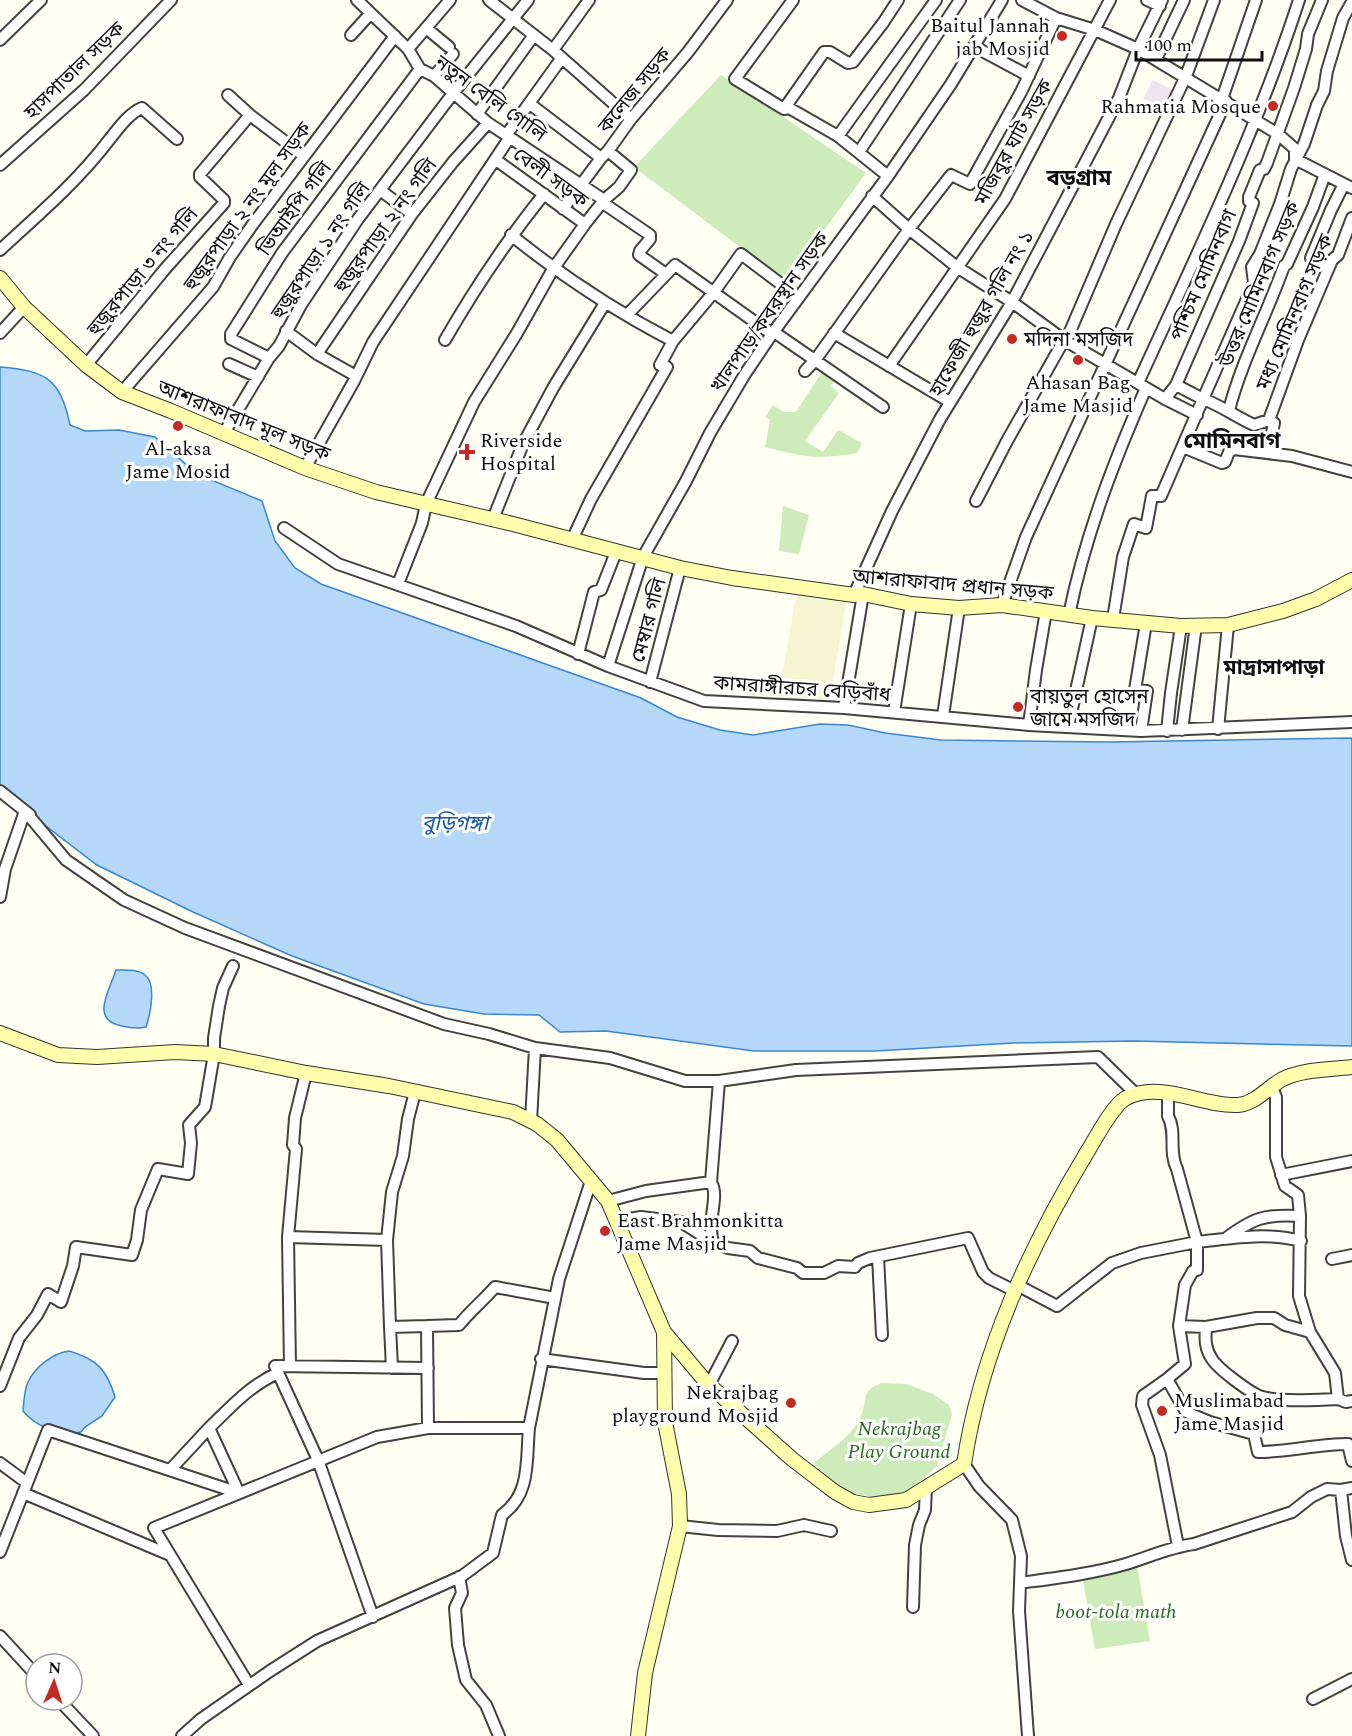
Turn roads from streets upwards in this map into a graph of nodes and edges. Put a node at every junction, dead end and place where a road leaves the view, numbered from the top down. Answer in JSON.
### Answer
{"nodes":[{"id":1,"x":41,"y":0,"type":"edge"},
{"id":2,"x":171,"y":0,"type":"edge"},
{"id":3,"x":357,"y":0,"type":"edge"},
{"id":4,"x":450,"y":0,"type":"edge"},
{"id":5,"x":489,"y":0,"type":"edge"},
{"id":6,"x":528,"y":0,"type":"edge"},
{"id":7,"x":589,"y":0,"type":"edge"},
{"id":8,"x":727,"y":0,"type":"edge"},
{"id":9,"x":793,"y":0,"type":"edge"},
{"id":10,"x":898,"y":0,"type":"edge"},
{"id":11,"x":936,"y":0,"type":"edge"},
{"id":12,"x":960,"y":0,"type":"edge"},
{"id":13,"x":1002,"y":0,"type":"edge"},
{"id":14,"x":1022,"y":0,"type":"edge"},
{"id":15,"x":1110,"y":0,"type":"edge"},
{"id":16,"x":1147,"y":0,"type":"edge"},
{"id":17,"x":1184,"y":0,"type":"edge"},
{"id":18,"x":1214,"y":0,"type":"edge"},
{"id":19,"x":1256,"y":0,"type":"edge"},
{"id":20,"x":1299,"y":0,"type":"edge"},
{"id":21,"x":1322,"y":0,"type":"edge"},
{"id":22,"x":1352,"y":2,"type":"edge"},
{"id":23,"x":1161,"y":3,"type":"edge"},
{"id":24,"x":370,"y":14,"type":"junction"},
{"id":25,"x":1056,"y":18,"type":"junction"},
{"id":26,"x":514,"y":20,"type":"junction"},
{"id":27,"x":426,"y":28,"type":"junction"},
{"id":28,"x":1095,"y":30,"type":"junction"},
{"id":29,"x":351,"y":35,"type":"dead end"},
{"id":30,"x":534,"y":35,"type":"junction"},
{"id":31,"x":395,"y":36,"type":"junction"},
{"id":32,"x":0,"y":40,"type":"edge"},
{"id":33,"x":975,"y":47,"type":"junction"},
{"id":34,"x":408,"y":49,"type":"junction"},
{"id":35,"x":1138,"y":49,"type":"junction"},
{"id":36,"x":553,"y":50,"type":"junction"},
{"id":37,"x":561,"y":59,"type":"junction"},
{"id":38,"x":1156,"y":59,"type":"junction"},
{"id":39,"x":420,"y":69,"type":"junction"},
{"id":40,"x":434,"y":76,"type":"junction"},
{"id":41,"x":1029,"y":76,"type":"junction"},
{"id":42,"x":1186,"y":76,"type":"junction"},
{"id":43,"x":454,"y":92,"type":"junction"},
{"id":44,"x":228,"y":94,"type":"dead end"},
{"id":45,"x":1224,"y":100,"type":"junction"},
{"id":46,"x":530,"y":104,"type":"junction"},
{"id":47,"x":784,"y":109,"type":"junction"},
{"id":48,"x":477,"y":114,"type":"junction"},
{"id":49,"x":250,"y":115,"type":"junction"},
{"id":50,"x":631,"y":119,"type":"junction"},
{"id":51,"x":1257,"y":120,"type":"junction"},
{"id":52,"x":488,"y":123,"type":"junction"},
{"id":53,"x":1278,"y":134,"type":"junction"},
{"id":54,"x":509,"y":135,"type":"junction"},
{"id":55,"x":838,"y":136,"type":"junction"},
{"id":56,"x":177,"y":139,"type":"dead end"},
{"id":57,"x":859,"y":152,"type":"junction"},
{"id":58,"x":605,"y":154,"type":"junction"},
{"id":59,"x":304,"y":156,"type":"junction"},
{"id":60,"x":1295,"y":159,"type":"junction"},
{"id":61,"x":496,"y":160,"type":"junction"},
{"id":62,"x":0,"y":165,"type":"edge"},
{"id":63,"x":1325,"y":174,"type":"junction"},
{"id":64,"x":888,"y":176,"type":"junction"},
{"id":65,"x":581,"y":184,"type":"junction"},
{"id":66,"x":1348,"y":186,"type":"edge"},
{"id":67,"x":381,"y":190,"type":"junction"},
{"id":68,"x":544,"y":194,"type":"junction"},
{"id":69,"x":873,"y":196,"type":"junction"},
{"id":70,"x":603,"y":202,"type":"junction"},
{"id":71,"x":562,"y":209,"type":"junction"},
{"id":72,"x":412,"y":214,"type":"junction"},
{"id":73,"x":1352,"y":218,"type":"edge"},
{"id":74,"x":585,"y":224,"type":"junction"},
{"id":75,"x":909,"y":229,"type":"junction"},
{"id":76,"x":511,"y":235,"type":"junction"},
{"id":77,"x":0,"y":250,"type":"edge"},
{"id":78,"x":1330,"y":265,"type":"junction"},
{"id":79,"x":957,"y":267,"type":"junction"},
{"id":80,"x":553,"y":269,"type":"junction"},
{"id":81,"x":666,"y":274,"type":"junction"},
{"id":82,"x":0,"y":278,"type":"edge"},
{"id":83,"x":714,"y":292,"type":"junction"},
{"id":84,"x":798,"y":297,"type":"junction"},
{"id":85,"x":1012,"y":302,"type":"junction"},
{"id":86,"x":605,"y":303,"type":"junction"},
{"id":87,"x":24,"y":307,"type":"junction"},
{"id":88,"x":628,"y":314,"type":"junction"},
{"id":89,"x":286,"y":331,"type":"junction"},
{"id":90,"x":0,"y":333,"type":"edge"},
{"id":91,"x":773,"y":333,"type":"junction"},
{"id":92,"x":445,"y":340,"type":"dead end"},
{"id":93,"x":830,"y":340,"type":"junction"},
{"id":94,"x":1065,"y":340,"type":"junction"},
{"id":95,"x":673,"y":341,"type":"junction"},
{"id":96,"x":317,"y":354,"type":"junction"},
{"id":97,"x":269,"y":358,"type":"junction"},
{"id":98,"x":816,"y":359,"type":"junction"},
{"id":99,"x":1106,"y":363,"type":"junction"},
{"id":100,"x":229,"y":364,"type":"dead end"},
{"id":101,"x":86,"y":365,"type":"junction"},
{"id":102,"x":894,"y":369,"type":"junction"},
{"id":103,"x":805,"y":371,"type":"dead end"},
{"id":104,"x":356,"y":376,"type":"junction"},
{"id":105,"x":258,"y":377,"type":"junction"},
{"id":106,"x":1176,"y":385,"type":"junction"},
{"id":107,"x":1142,"y":386,"type":"junction"},
{"id":108,"x":122,"y":392,"type":"junction"},
{"id":109,"x":1165,"y":399,"type":"junction"},
{"id":110,"x":1203,"y":399,"type":"junction"},
{"id":111,"x":950,"y":402,"type":"junction"},
{"id":112,"x":883,"y":407,"type":"dead end"},
{"id":113,"x":1229,"y":410,"type":"junction"},
{"id":114,"x":1197,"y":415,"type":"junction"},
{"id":115,"x":1269,"y":420,"type":"junction"},
{"id":116,"x":224,"y":433,"type":"junction"},
{"id":117,"x":1183,"y":447,"type":"junction"},
{"id":118,"x":1268,"y":453,"type":"junction"},
{"id":119,"x":305,"y":468,"type":"junction"},
{"id":120,"x":1352,"y":472,"type":"edge"},
{"id":121,"x":976,"y":501,"type":"dead end"},
{"id":122,"x":426,"y":504,"type":"junction"},
{"id":123,"x":493,"y":519,"type":"junction"},
{"id":124,"x":513,"y":524,"type":"joint"},
{"id":125,"x":285,"y":528,"type":"dead end"},
{"id":126,"x":572,"y":540,"type":"junction"},
{"id":127,"x":616,"y":552,"type":"junction"},
{"id":128,"x":643,"y":557,"type":"junction"},
{"id":129,"x":680,"y":568,"type":"junction"},
{"id":130,"x":1352,"y":580,"type":"edge"},
{"id":131,"x":398,"y":584,"type":"junction"},
{"id":132,"x":859,"y":594,"type":"junction"},
{"id":133,"x":911,"y":604,"type":"junction"},
{"id":134,"x":1002,"y":605,"type":"junction"},
{"id":135,"x":959,"y":608,"type":"junction"},
{"id":136,"x":1046,"y":611,"type":"junction"},
{"id":137,"x":1069,"y":615,"type":"junction"},
{"id":138,"x":1092,"y":618,"type":"junction"},
{"id":139,"x":1113,"y":619,"type":"junction"},
{"id":140,"x":1146,"y":623,"type":"junction"},
{"id":141,"x":1196,"y":625,"type":"junction"},
{"id":142,"x":1228,"y":625,"type":"junction"},
{"id":143,"x":1181,"y":626,"type":"junction"},
{"id":144,"x":578,"y":654,"type":"junction"},
{"id":145,"x":608,"y":666,"type":"junction"},
{"id":146,"x":650,"y":682,"type":"junction"},
{"id":147,"x":844,"y":708,"type":"junction"},
{"id":148,"x":894,"y":712,"type":"junction"},
{"id":149,"x":943,"y":716,"type":"junction"},
{"id":150,"x":1352,"y":722,"type":"edge"},
{"id":151,"x":1029,"y":725,"type":"junction"},
{"id":152,"x":1068,"y":727,"type":"junction"},
{"id":153,"x":1218,"y":729,"type":"junction"},
{"id":154,"x":1182,"y":730,"type":"junction"},
{"id":155,"x":1141,"y":731,"type":"junction"},
{"id":156,"x":1167,"y":731,"type":"junction"},
{"id":157,"x":0,"y":791,"type":"edge"},
{"id":158,"x":40,"y":823,"type":"dead end"},
{"id":159,"x":0,"y":897,"type":"edge"},
{"id":160,"x":233,"y":966,"type":"dead end"},
{"id":161,"x":0,"y":1033,"type":"edge"},
{"id":162,"x":535,"y":1048,"type":"junction"},
{"id":163,"x":214,"y":1054,"type":"junction"},
{"id":164,"x":1352,"y":1067,"type":"edge"},
{"id":165,"x":306,"y":1074,"type":"junction"},
{"id":166,"x":719,"y":1081,"type":"junction"},
{"id":167,"x":1272,"y":1088,"type":"junction"},
{"id":168,"x":415,"y":1092,"type":"junction"},
{"id":169,"x":1136,"y":1094,"type":"junction"},
{"id":170,"x":1168,"y":1094,"type":"junction"},
{"id":171,"x":531,"y":1121,"type":"junction"},
{"id":172,"x":1352,"y":1161,"type":"edge"},
{"id":173,"x":1281,"y":1175,"type":"junction"},
{"id":174,"x":591,"y":1181,"type":"junction"},
{"id":175,"x":711,"y":1182,"type":"junction"},
{"id":176,"x":608,"y":1202,"type":"junction"},
{"id":177,"x":1300,"y":1216,"type":"junction"},
{"id":178,"x":617,"y":1221,"type":"junction"},
{"id":179,"x":288,"y":1237,"type":"junction"},
{"id":180,"x":1225,"y":1239,"type":"junction"},
{"id":181,"x":387,"y":1240,"type":"junction"},
{"id":182,"x":1301,"y":1241,"type":"junction"},
{"id":183,"x":713,"y":1242,"type":"junction"},
{"id":184,"x":1197,"y":1242,"type":"junction"},
{"id":185,"x":1352,"y":1255,"type":"edge"},
{"id":186,"x":878,"y":1257,"type":"junction"},
{"id":187,"x":1332,"y":1259,"type":"dead end"},
{"id":188,"x":1016,"y":1288,"type":"junction"},
{"id":189,"x":555,"y":1298,"type":"junction"},
{"id":190,"x":427,"y":1326,"type":"junction"},
{"id":191,"x":1179,"y":1326,"type":"junction"},
{"id":192,"x":390,"y":1327,"type":"junction"},
{"id":193,"x":1206,"y":1327,"type":"junction"},
{"id":194,"x":664,"y":1332,"type":"junction"},
{"id":195,"x":1310,"y":1332,"type":"junction"},
{"id":196,"x":882,"y":1335,"type":"dead end"},
{"id":197,"x":732,"y":1341,"type":"dead end"},
{"id":198,"x":541,"y":1359,"type":"junction"},
{"id":199,"x":290,"y":1366,"type":"junction"},
{"id":200,"x":392,"y":1368,"type":"junction"},
{"id":201,"x":428,"y":1368,"type":"junction"},
{"id":202,"x":278,"y":1372,"type":"junction"},
{"id":203,"x":663,"y":1373,"type":"junction"},
{"id":204,"x":1167,"y":1379,"type":"junction"},
{"id":205,"x":709,"y":1385,"type":"junction"},
{"id":206,"x":0,"y":1386,"type":"edge"},
{"id":207,"x":1338,"y":1400,"type":"junction"},
{"id":208,"x":1352,"y":1401,"type":"edge"},
{"id":209,"x":209,"y":1428,"type":"junction"},
{"id":210,"x":428,"y":1428,"type":"junction"},
{"id":211,"x":529,"y":1428,"type":"junction"},
{"id":212,"x":318,"y":1460,"type":"junction"},
{"id":213,"x":1352,"y":1461,"type":"edge"},
{"id":214,"x":0,"y":1463,"type":"edge"},
{"id":215,"x":958,"y":1467,"type":"junction"},
{"id":216,"x":170,"y":1470,"type":"junction"},
{"id":217,"x":926,"y":1487,"type":"junction"},
{"id":218,"x":25,"y":1488,"type":"junction"},
{"id":219,"x":1346,"y":1489,"type":"edge"},
{"id":220,"x":239,"y":1493,"type":"junction"},
{"id":221,"x":680,"y":1526,"type":"junction"},
{"id":222,"x":831,"y":1531,"type":"dead end"},
{"id":223,"x":1178,"y":1546,"type":"junction"},
{"id":224,"x":0,"y":1552,"type":"edge"},
{"id":225,"x":170,"y":1555,"type":"junction"},
{"id":226,"x":1352,"y":1560,"type":"edge"},
{"id":227,"x":459,"y":1577,"type":"junction"},
{"id":228,"x":1020,"y":1583,"type":"junction"},
{"id":229,"x":913,"y":1607,"type":"dead end"},
{"id":230,"x":373,"y":1617,"type":"junction"},
{"id":231,"x":0,"y":1636,"type":"edge"},
{"id":232,"x":24,"y":1662,"type":"edge"},
{"id":233,"x":1352,"y":1679,"type":"edge"},
{"id":234,"x":249,"y":1685,"type":"junction"},
{"id":235,"x":1313,"y":1698,"type":"dead end"},
{"id":236,"x":71,"y":1712,"type":"edge"},
{"id":237,"x":93,"y":1736,"type":"edge"},
{"id":238,"x":182,"y":1736,"type":"edge"},
{"id":239,"x":499,"y":1736,"type":"edge"},
{"id":240,"x":638,"y":1736,"type":"edge"},
{"id":241,"x":1028,"y":1736,"type":"edge"}],
"edges":[{"from":1,"to":32,"type":"street"},
{"from":2,"to":62,"type":"street","name":"হাসপাতাল সড়ক"},
{"from":3,"to":24,"type":"street","name":"নতুন বেলি গোলি"},
{"from":4,"to":27,"type":"street"},
{"from":5,"to":26,"type":"street"},
{"from":6,"to":26,"type":"street","name":"হুজুরপাড়া ১ নং গলি"},
{"from":7,"to":36,"type":"street"},
{"from":8,"to":50,"type":"street","name":"কলেজ সড়ক"},
{"from":9,"to":47,"type":"street"},
{"from":10,"to":47,"type":"street"},
{"from":11,"to":55,"type":"street"},
{"from":12,"to":57,"type":"street"},
{"from":13,"to":33,"type":"street","name":"খালপাড়/কবরস্থান সড়ক"},
{"from":14,"to":25,"type":"street"},
{"from":15,"to":28,"type":"street","name":"মজিবুর ঘাট সড়ক"},
{"from":16,"to":23,"type":"street"},
{"from":17,"to":38,"type":"street"},
{"from":18,"to":42,"type":"street"},
{"from":19,"to":45,"type":"street"},
{"from":20,"to":51,"type":"street"},
{"from":21,"to":53,"type":"street","name":"পশ্চিম মোমিনবাগ"},
{"from":22,"to":60,"type":"street"},
{"from":23,"to":35,"type":"street","name":"হাফেজী হুজুর গলি নং ১"},
{"from":24,"to":29,"type":"street"},
{"from":24,"to":31,"type":"street","name":"নতুন বেলি গোলি"},
{"from":25,"to":28,"type":"street"},
{"from":25,"to":41,"type":"street","name":"মজিবুর ঘাট সড়ক"},
{"from":26,"to":30,"type":"street"},
{"from":26,"to":43,"type":"street","name":"হুজুরপাড়া ১ নং গলি"},
{"from":27,"to":34,"type":"street"},
{"from":27,"to":40,"type":"street"},
{"from":28,"to":35,"type":"street"},
{"from":28,"to":79,"type":"street","name":"মজিবুর ঘাট সড়ক"},
{"from":30,"to":36,"type":"street"},
{"from":30,"to":48,"type":"street"},
{"from":31,"to":34,"type":"street","name":"নতুন বেলি গোলি"},
{"from":31,"to":59,"type":"street","name":"হুজুরপাড়া ২ নং মূল সড়ক"},
{"from":33,"to":41,"type":"street"},
{"from":33,"to":64,"type":"street","name":"খালপাড়/কবরস্থান সড়ক"},
{"from":34,"to":39,"type":"street","name":"নতুন বেলি গোলি"},
{"from":35,"to":38,"type":"street"},
{"from":35,"to":85,"type":"street","name":"হাফেজী হুজুর গলি নং ১"},
{"from":36,"to":37,"type":"street"},
{"from":37,"to":46,"type":"street","name":"বেলী সড়ক"},
{"from":37,"to":50,"type":"street"},
{"from":38,"to":42,"type":"street"},
{"from":39,"to":40,"type":"street","name":"নতুন বেলি গোলি"},
{"from":39,"to":97,"type":"street","name":"ভিআইপি গলি"},
{"from":40,"to":43,"type":"street","name":"নতুন বেলি গোলি"},
{"from":41,"to":75,"type":"street","name":"মজিবুর ঘাট সড়ক"},
{"from":42,"to":45,"type":"street"},
{"from":42,"to":94,"type":"street"},
{"from":43,"to":48,"type":"street","name":"নতুন বেলি গোলি"},
{"from":43,"to":67,"type":"street","name":"হুজুরপাড়া ১ নং গলি"},
{"from":44,"to":49,"type":"street"},
{"from":45,"to":51,"type":"street"},
{"from":45,"to":99,"type":"street"},
{"from":46,"to":54,"type":"street","name":"বেলী সড়ক"},
{"from":46,"to":58,"type":"street"},
{"from":47,"to":55,"type":"street"},
{"from":48,"to":52,"type":"street","name":"নতুন বেলি গোলি"},
{"from":49,"to":59,"type":"street"},
{"from":49,"to":101,"type":"street","name":"হুজুরপাড়া ৩ নং গলি"},
{"from":50,"to":58,"type":"street","name":"কলেজ সড়ক"},
{"from":51,"to":53,"type":"street"},
{"from":51,"to":107,"type":"street"},
{"from":52,"to":54,"type":"street","name":"নতুন বেলি গোলি"},
{"from":52,"to":72,"type":"street","name":"হুজুরপাড়া ২ নং গলি"},
{"from":53,"to":60,"type":"street"},
{"from":53,"to":106,"type":"street","name":"পশ্চিম মোমিনবাগ"},
{"from":54,"to":61,"type":"street"},
{"from":54,"to":65,"type":"street","name":"নতুন বেলি গোলি"},
{"from":55,"to":57,"type":"street"},
{"from":56,"to":77,"type":"street"},
{"from":57,"to":64,"type":"street"},
{"from":58,"to":65,"type":"street"},
{"from":58,"to":70,"type":"street","name":"কলেজ সড়ক"},
{"from":59,"to":108,"type":"street","name":"হুজুরপাড়া ২ নং মূল সড়ক"},
{"from":60,"to":63,"type":"street"},
{"from":60,"to":110,"type":"street"},
{"from":61,"to":68,"type":"street","name":"বেলী সড়ক"},
{"from":61,"to":104,"type":"street"},
{"from":63,"to":66,"type":"street"},
{"from":63,"to":113,"type":"street","name":"উত্তর মোমিনবাগ সড়ক"},
{"from":64,"to":69,"type":"street","name":"খালপাড়/কবরস্থান সড়ক"},
{"from":65,"to":70,"type":"street","name":"নতুন বেলি গোলি"},
{"from":65,"to":71,"type":"street"},
{"from":66,"to":78,"type":"street"},
{"from":67,"to":72,"type":"street"},
{"from":67,"to":89,"type":"street","name":"হুজুরপাড়া ১ নং গলি"},
{"from":68,"to":71,"type":"street","name":"বেলী সড়ক"},
{"from":68,"to":76,"type":"street"},
{"from":69,"to":75,"type":"street"},
{"from":69,"to":84,"type":"street","name":"খালপাড়/কবরস্থান সড়ক"},
{"from":70,"to":74,"type":"street","name":"কলেজ সড়ক"},
{"from":70,"to":81,"type":"street","name":"নতুন বেলি গোলি"},
{"from":71,"to":74,"type":"street","name":"বেলী সড়ক"},
{"from":72,"to":96,"type":"street","name":"হুজুরপাড়া ২ নং গলি"},
{"from":73,"to":78,"type":"street","name":"মধ্য মোমিনবাগ সড়ক"},
{"from":74,"to":80,"type":"street","name":"কলেজ সড়ক"},
{"from":75,"to":79,"type":"street"},
{"from":75,"to":93,"type":"street"},
{"from":76,"to":80,"type":"street"},
{"from":76,"to":92,"type":"street"},
{"from":78,"to":115,"type":"street","name":"মধ্য মোমিনবাগ সড়ক"},
{"from":79,"to":85,"type":"street"},
{"from":79,"to":102,"type":"street","name":"মজিবুর ঘাট সড়ক"},
{"from":80,"to":86,"type":"street"},
{"from":80,"to":122,"type":"street"},
{"from":81,"to":83,"type":"street"},
{"from":81,"to":88,"type":"street"},
{"from":82,"to":87,"type":"street","name":"আশরাফাবাদ মূল সড়ক"},
{"from":83,"to":84,"type":"street"},
{"from":83,"to":91,"type":"street"},
{"from":83,"to":95,"type":"street"},
{"from":84,"to":91,"type":"street","name":"খালপাড়/কবরস্থান সড়ক"},
{"from":85,"to":94,"type":"street"},
{"from":85,"to":111,"type":"street","name":"হাফেজী হুজুর গলি নং ১"},
{"from":86,"to":88,"type":"street"},
{"from":86,"to":123,"type":"street"},
{"from":87,"to":90,"type":"street"},
{"from":87,"to":101,"type":"street","name":"আশরাফাবাদ মূল সড়ক"},
{"from":88,"to":95,"type":"street"},
{"from":89,"to":96,"type":"street"},
{"from":89,"to":97,"type":"street","name":"হুজুরপাড়া ১ নং গলি"},
{"from":91,"to":98,"type":"street"},
{"from":91,"to":128,"type":"street","name":"খালপাড়/কবরস্থান সড়ক"},
{"from":93,"to":98,"type":"street"},
{"from":93,"to":102,"type":"street"},
{"from":94,"to":99,"type":"street"},
{"from":94,"to":121,"type":"street"},
{"from":95,"to":126,"type":"street"},
{"from":96,"to":104,"type":"street"},
{"from":97,"to":105,"type":"street","name":"হুজুরপাড়া ১ নং গলি"},
{"from":98,"to":103,"type":"street"},
{"from":98,"to":112,"type":"street"},
{"from":99,"to":107,"type":"street"},
{"from":99,"to":134,"type":"street"},
{"from":100,"to":105,"type":"street"},
{"from":101,"to":108,"type":"street","name":"আশরাফাবাদ মূল সড়ক"},
{"from":102,"to":111,"type":"street"},
{"from":104,"to":119,"type":"street"},
{"from":105,"to":116,"type":"street","name":"হুজুরপাড়া ১ নং গলি"},
{"from":106,"to":109,"type":"street","name":"পশ্চিম মোমিনবাগ"},
{"from":106,"to":110,"type":"street"},
{"from":107,"to":109,"type":"street"},
{"from":107,"to":137,"type":"street"},
{"from":108,"to":116,"type":"street","name":"আশরাফাবাদ মূল সড়ক"},
{"from":109,"to":114,"type":"street"},
{"from":110,"to":113,"type":"street"},
{"from":110,"to":114,"type":"street"},
{"from":111,"to":132,"type":"street","name":"হাফেজী হুজুর গলি নং ১"},
{"from":113,"to":115,"type":"street"},
{"from":114,"to":117,"type":"street"},
{"from":115,"to":118,"type":"street"},
{"from":116,"to":119,"type":"street","name":"আশরাফাবাদ মূল সড়ক"},
{"from":117,"to":118,"type":"street"},
{"from":117,"to":139,"type":"street"},
{"from":118,"to":120,"type":"street"},
{"from":119,"to":122,"type":"street","name":"আশরাফাবাদ মূল সড়ক"},
{"from":122,"to":123,"type":"street","name":"আশরাফাবাদ মূল সড়ক"},
{"from":122,"to":131,"type":"street"},
{"from":123,"to":124,"type":"street","name":"আশরাফাবাদ মূল সড়ক"},
{"from":124,"to":126,"type":"street","name":"আশরাফাবাদ প্রধান সড়ক"},
{"from":125,"to":131,"type":"street","name":"কামরাঙ্গীরচর বেড়িবাঁধ"},
{"from":126,"to":127,"type":"street","name":"আশরাফাবাদ প্রধান সড়ক"},
{"from":127,"to":128,"type":"street","name":"আশরাফাবাদ প্রধান সড়ক"},
{"from":127,"to":144,"type":"street"},
{"from":128,"to":129,"type":"street","name":"আশরাফাবাদ প্রধান সড়ক"},
{"from":128,"to":145,"type":"street","name":"খালপাড়/কবরস্থান সড়ক"},
{"from":129,"to":132,"type":"street","name":"আশরাফাবাদ প্রধান সড়ক"},
{"from":129,"to":146,"type":"street","name":"মেম্বার গলি"},
{"from":130,"to":142,"type":"street","name":"আশরাফাবাদ প্রধান সড়ক"},
{"from":131,"to":144,"type":"street","name":"কামরাঙ্গীরচর বেড়িবাঁধ"},
{"from":132,"to":133,"type":"street","name":"আশরাফাবাদ প্রধান সড়ক"},
{"from":132,"to":147,"type":"street","name":"হাফেজী হুজুর গলি নং ১"},
{"from":133,"to":135,"type":"street","name":"আশরাফাবাদ প্রধান সড়ক"},
{"from":133,"to":148,"type":"street"},
{"from":134,"to":135,"type":"street","name":"আশরাফাবাদ প্রধান সড়ক"},
{"from":134,"to":136,"type":"street","name":"আশরাফাবাদ প্রধান সড়ক"},
{"from":135,"to":149,"type":"street"},
{"from":136,"to":137,"type":"street","name":"আশরাফাবাদ প্রধান সড়ক"},
{"from":136,"to":151,"type":"street"},
{"from":137,"to":138,"type":"street","name":"আশরাফাবাদ প্রধান সড়ক"},
{"from":138,"to":139,"type":"street","name":"আশরাফাবাদ প্রধান সড়ক"},
{"from":138,"to":152,"type":"street"},
{"from":139,"to":140,"type":"street","name":"আশরাফাবাদ প্রধান সড়ক"},
{"from":140,"to":143,"type":"street","name":"আশরাফাবাদ প্রধান সড়ক"},
{"from":140,"to":155,"type":"street"},
{"from":141,"to":142,"type":"street","name":"আশরাফাবাদ প্রধান সড়ক"},
{"from":141,"to":143,"type":"street","name":"আশরাফাবাদ প্রধান সড়ক"},
{"from":141,"to":154,"type":"street"},
{"from":142,"to":153,"type":"street"},
{"from":143,"to":156,"type":"street"},
{"from":144,"to":145,"type":"street","name":"কামরাঙ্গীরচর বেড়িবাঁধ"},
{"from":145,"to":146,"type":"street","name":"কামরাঙ্গীরচর বেড়িবাঁধ"},
{"from":146,"to":147,"type":"street","name":"কামরাঙ্গীরচর বেড়িবাঁধ"},
{"from":147,"to":148,"type":"street","name":"কামরাঙ্গীরচর বেড়িবাঁধ"},
{"from":148,"to":149,"type":"street","name":"কামরাঙ্গীরচর বেড়িবাঁধ"},
{"from":149,"to":151,"type":"street","name":"কামরাঙ্গীরচর বেড়িবাঁধ"},
{"from":150,"to":153,"type":"street","name":"কামরাঙ্গীরচর বেড়িবাঁধ"},
{"from":151,"to":152,"type":"street","name":"কামরাঙ্গীরচর বেড়িবাঁধ"},
{"from":152,"to":155,"type":"street","name":"কামরাঙ্গীরচর বেড়িবাঁধ"},
{"from":153,"to":154,"type":"street","name":"কামরাঙ্গীরচর বেড়িবাঁধ"},
{"from":154,"to":156,"type":"street","name":"কামরাঙ্গীরচর বেড়িবাঁধ"},
{"from":155,"to":156,"type":"street","name":"কামরাঙ্গীরচর বেড়িবাঁধ"},
{"from":157,"to":158,"type":"street"},
{"from":159,"to":162,"type":"street"},
{"from":160,"to":163,"type":"street"},
{"from":161,"to":163,"type":"street"},
{"from":162,"to":166,"type":"street"},
{"from":162,"to":171,"type":"street"},
{"from":163,"to":165,"type":"street"},
{"from":163,"to":206,"type":"street"},
{"from":164,"to":167,"type":"street"},
{"from":165,"to":168,"type":"street"},
{"from":165,"to":179,"type":"street"},
{"from":166,"to":169,"type":"street"},
{"from":166,"to":175,"type":"street"},
{"from":167,"to":170,"type":"street"},
{"from":167,"to":173,"type":"street"},
{"from":168,"to":171,"type":"street"},
{"from":168,"to":181,"type":"street"},
{"from":169,"to":170,"type":"street"},
{"from":169,"to":188,"type":"street"},
{"from":170,"to":184,"type":"street"},
{"from":171,"to":174,"type":"street"},
{"from":172,"to":173,"type":"street"},
{"from":173,"to":177,"type":"street"},
{"from":174,"to":176,"type":"street"},
{"from":174,"to":189,"type":"street"},
{"from":175,"to":176,"type":"street"},
{"from":175,"to":183,"type":"street"},
{"from":176,"to":178,"type":"street"},
{"from":177,"to":180,"type":"street"},
{"from":177,"to":182,"type":"street"},
{"from":178,"to":183,"type":"street"},
{"from":178,"to":194,"type":"street"},
{"from":179,"to":181,"type":"street"},
{"from":179,"to":199,"type":"street"},
{"from":180,"to":182,"type":"street"},
{"from":180,"to":184,"type":"street"},
{"from":181,"to":192,"type":"street"},
{"from":182,"to":195,"type":"street"},
{"from":183,"to":186,"type":"street"},
{"from":184,"to":188,"type":"street"},
{"from":184,"to":191,"type":"street"},
{"from":185,"to":187,"type":"street"},
{"from":186,"to":188,"type":"street"},
{"from":186,"to":196,"type":"street"},
{"from":188,"to":215,"type":"street"},
{"from":189,"to":190,"type":"street"},
{"from":189,"to":198,"type":"street"},
{"from":190,"to":192,"type":"street"},
{"from":190,"to":201,"type":"street"},
{"from":191,"to":193,"type":"street"},
{"from":191,"to":204,"type":"street"},
{"from":192,"to":200,"type":"street"},
{"from":193,"to":195,"type":"street"},
{"from":193,"to":207,"type":"street"},
{"from":194,"to":203,"type":"street"},
{"from":194,"to":205,"type":"street"},
{"from":195,"to":207,"type":"street"},
{"from":197,"to":205,"type":"street"},
{"from":198,"to":203,"type":"street"},
{"from":198,"to":211,"type":"street"},
{"from":199,"to":200,"type":"street"},
{"from":199,"to":202,"type":"street"},
{"from":200,"to":201,"type":"street"},
{"from":201,"to":210,"type":"street"},
{"from":202,"to":209,"type":"street"},
{"from":202,"to":212,"type":"street"},
{"from":203,"to":221,"type":"street"},
{"from":204,"to":213,"type":"street"},
{"from":204,"to":223,"type":"street"},
{"from":205,"to":217,"type":"street"},
{"from":207,"to":208,"type":"street"},
{"from":209,"to":216,"type":"street"},
{"from":209,"to":220,"type":"street"},
{"from":210,"to":211,"type":"street"},
{"from":210,"to":212,"type":"street"},
{"from":211,"to":227,"type":"street"},
{"from":212,"to":220,"type":"street"},
{"from":212,"to":230,"type":"street"},
{"from":214,"to":218,"type":"street"},
{"from":215,"to":217,"type":"street"},
{"from":215,"to":228,"type":"street"},
{"from":216,"to":218,"type":"street"},
{"from":216,"to":220,"type":"street"},
{"from":217,"to":229,"type":"street"},
{"from":218,"to":224,"type":"street"},
{"from":218,"to":225,"type":"street"},
{"from":219,"to":223,"type":"street"},
{"from":219,"to":226,"type":"street"},
{"from":220,"to":225,"type":"street"},
{"from":221,"to":222,"type":"street"},
{"from":221,"to":240,"type":"street"},
{"from":223,"to":228,"type":"street"},
{"from":225,"to":234,"type":"street"},
{"from":227,"to":230,"type":"street"},
{"from":227,"to":239,"type":"street"},
{"from":228,"to":241,"type":"street"},
{"from":230,"to":234,"type":"street"},
{"from":231,"to":232,"type":"street"},
{"from":233,"to":235,"type":"street"},
{"from":234,"to":238,"type":"street"},
{"from":236,"to":237,"type":"street"}]}
